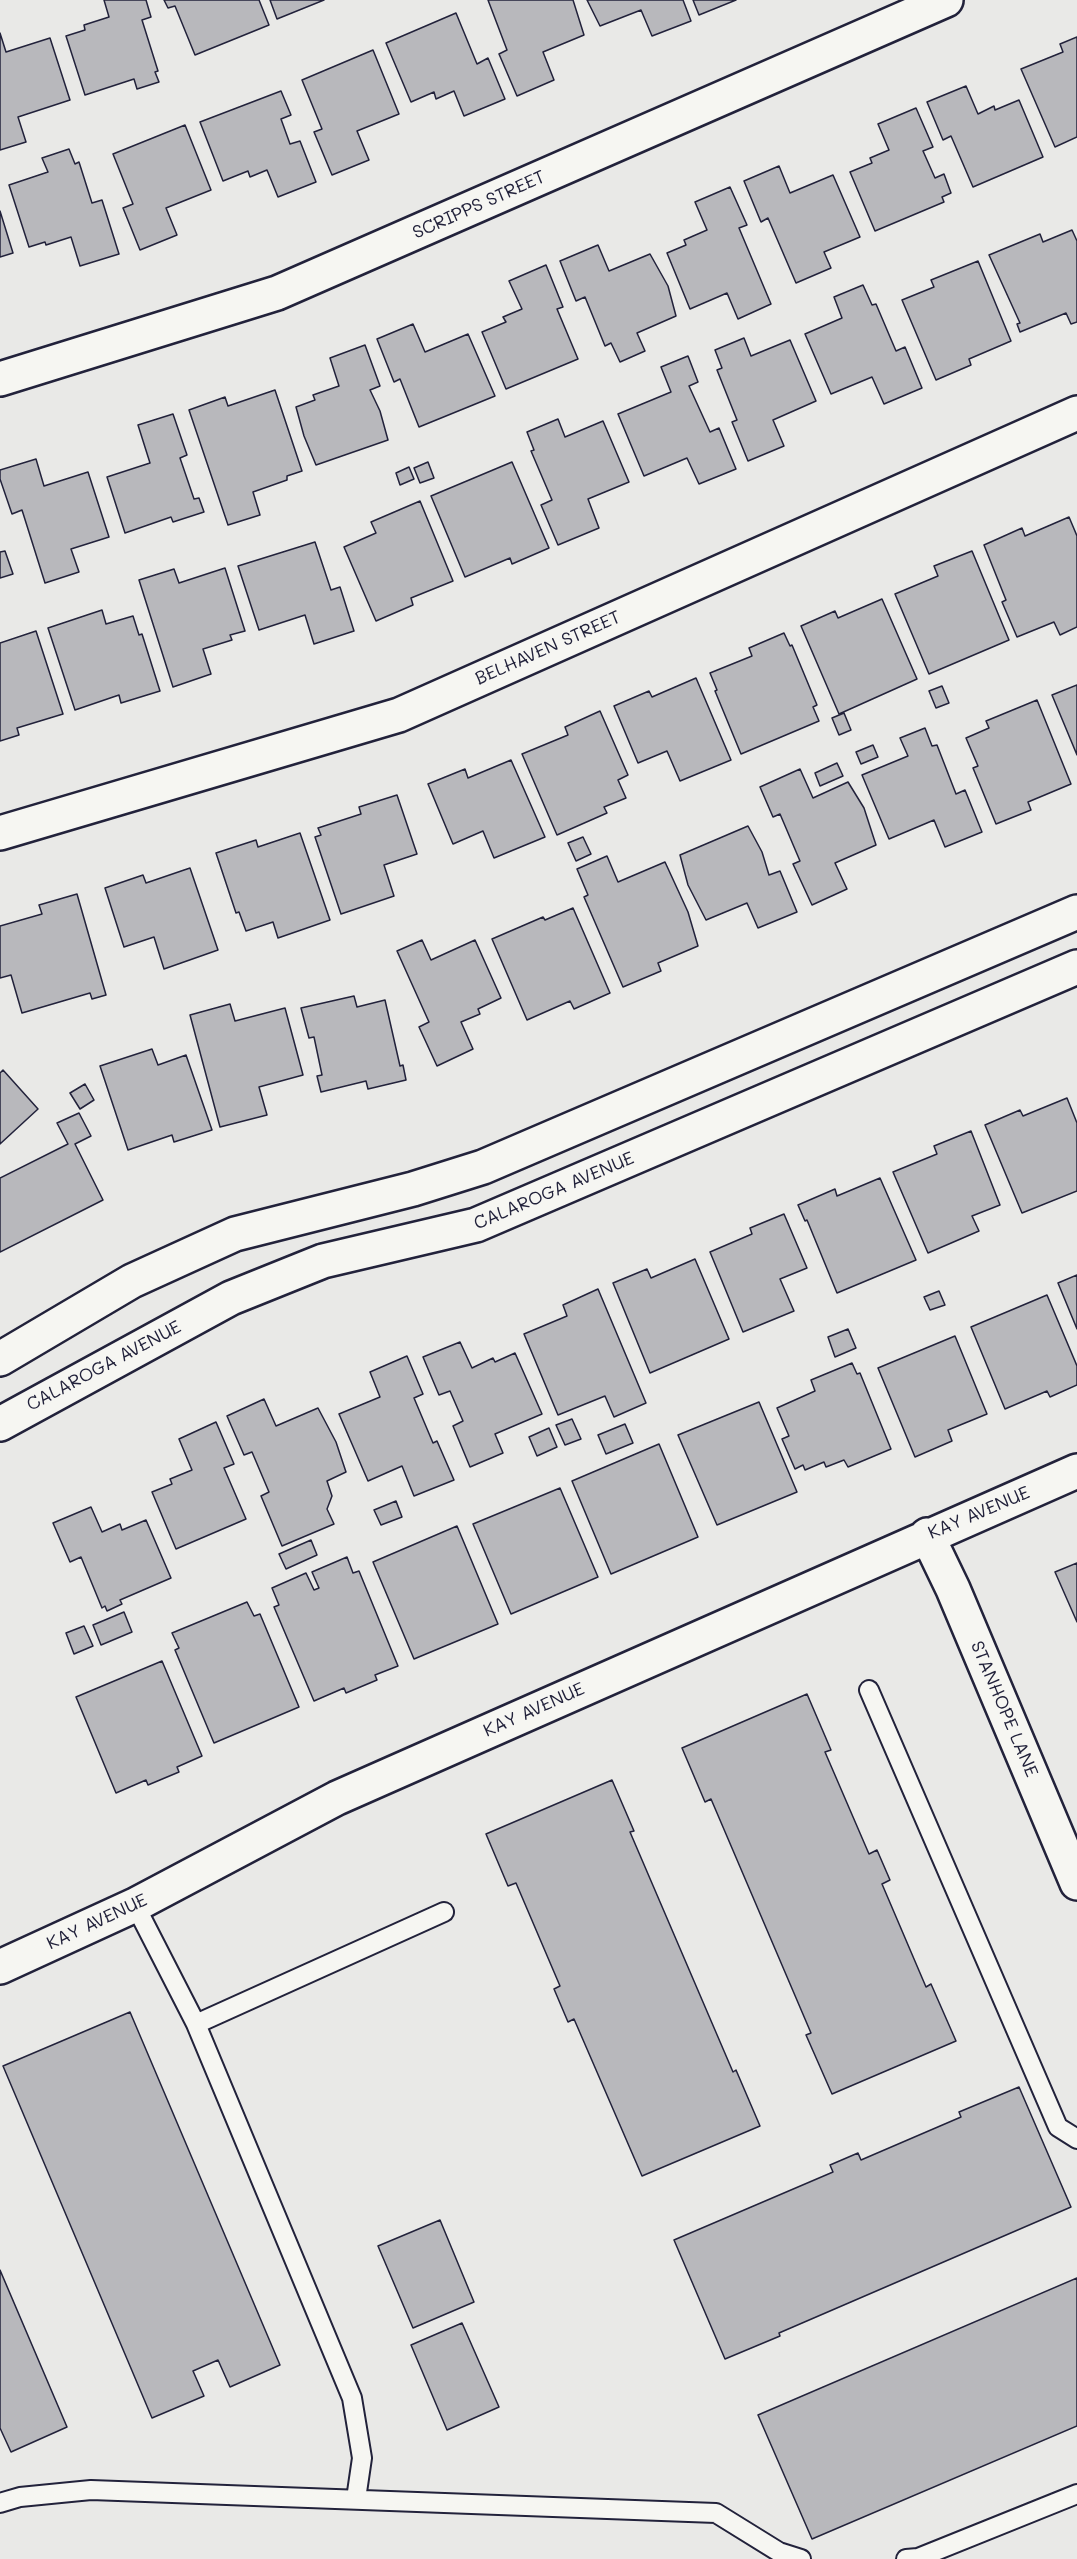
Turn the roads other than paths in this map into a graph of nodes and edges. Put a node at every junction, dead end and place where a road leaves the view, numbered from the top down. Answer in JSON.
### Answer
{"nodes":[{"id":1,"x":946,"y":0,"type":"edge"},
{"id":2,"x":0,"y":379,"type":"edge"},
{"id":3,"x":1077,"y":413,"type":"edge"},
{"id":4,"x":0,"y":833,"type":"edge"},
{"id":5,"x":1077,"y":912,"type":"edge"},
{"id":6,"x":1077,"y":967,"type":"edge"},
{"id":7,"x":0,"y":1359,"type":"edge"},
{"id":8,"x":2,"y":1417,"type":"edge"},
{"id":9,"x":1077,"y":1471,"type":"edge"},
{"id":10,"x":927,"y":1535,"type":"junction"},
{"id":11,"x":869,"y":1690,"type":"dead end"},
{"id":12,"x":1077,"y":1884,"type":"edge"},
{"id":13,"x":135,"y":1905,"type":"junction"},
{"id":14,"x":444,"y":1912,"type":"dead end"},
{"id":15,"x":0,"y":1967,"type":"edge"},
{"id":16,"x":196,"y":2024,"type":"junction"},
{"id":17,"x":1077,"y":2139,"type":"edge"},
{"id":18,"x":1077,"y":2494,"type":"edge"},
{"id":19,"x":356,"y":2499,"type":"junction"},
{"id":20,"x":0,"y":2503,"type":"edge"},
{"id":21,"x":801,"y":2559,"type":"edge"},
{"id":22,"x":906,"y":2559,"type":"edge"}],
"edges":[{"from":1,"to":2,"type":"street","name":"SCRIPPS STREET"},
{"from":3,"to":4,"type":"street","name":"BELHAVEN STREET"},
{"from":5,"to":7,"type":"street"},
{"from":6,"to":8,"type":"street","name":"CALAROGA AVENUE"},
{"from":9,"to":10,"type":"street","name":"KAY AVENUE"},
{"from":10,"to":12,"type":"street","name":"STANHOPE LANE"},
{"from":10,"to":13,"type":"street","name":"KAY AVENUE"},
{"from":11,"to":17,"type":"lane"},
{"from":13,"to":15,"type":"street","name":"KAY AVENUE"},
{"from":13,"to":16,"type":"lane"},
{"from":14,"to":16,"type":"lane"},
{"from":16,"to":19,"type":"lane"},
{"from":18,"to":22,"type":"lane"},
{"from":19,"to":20,"type":"lane"},
{"from":19,"to":21,"type":"lane"}]}
